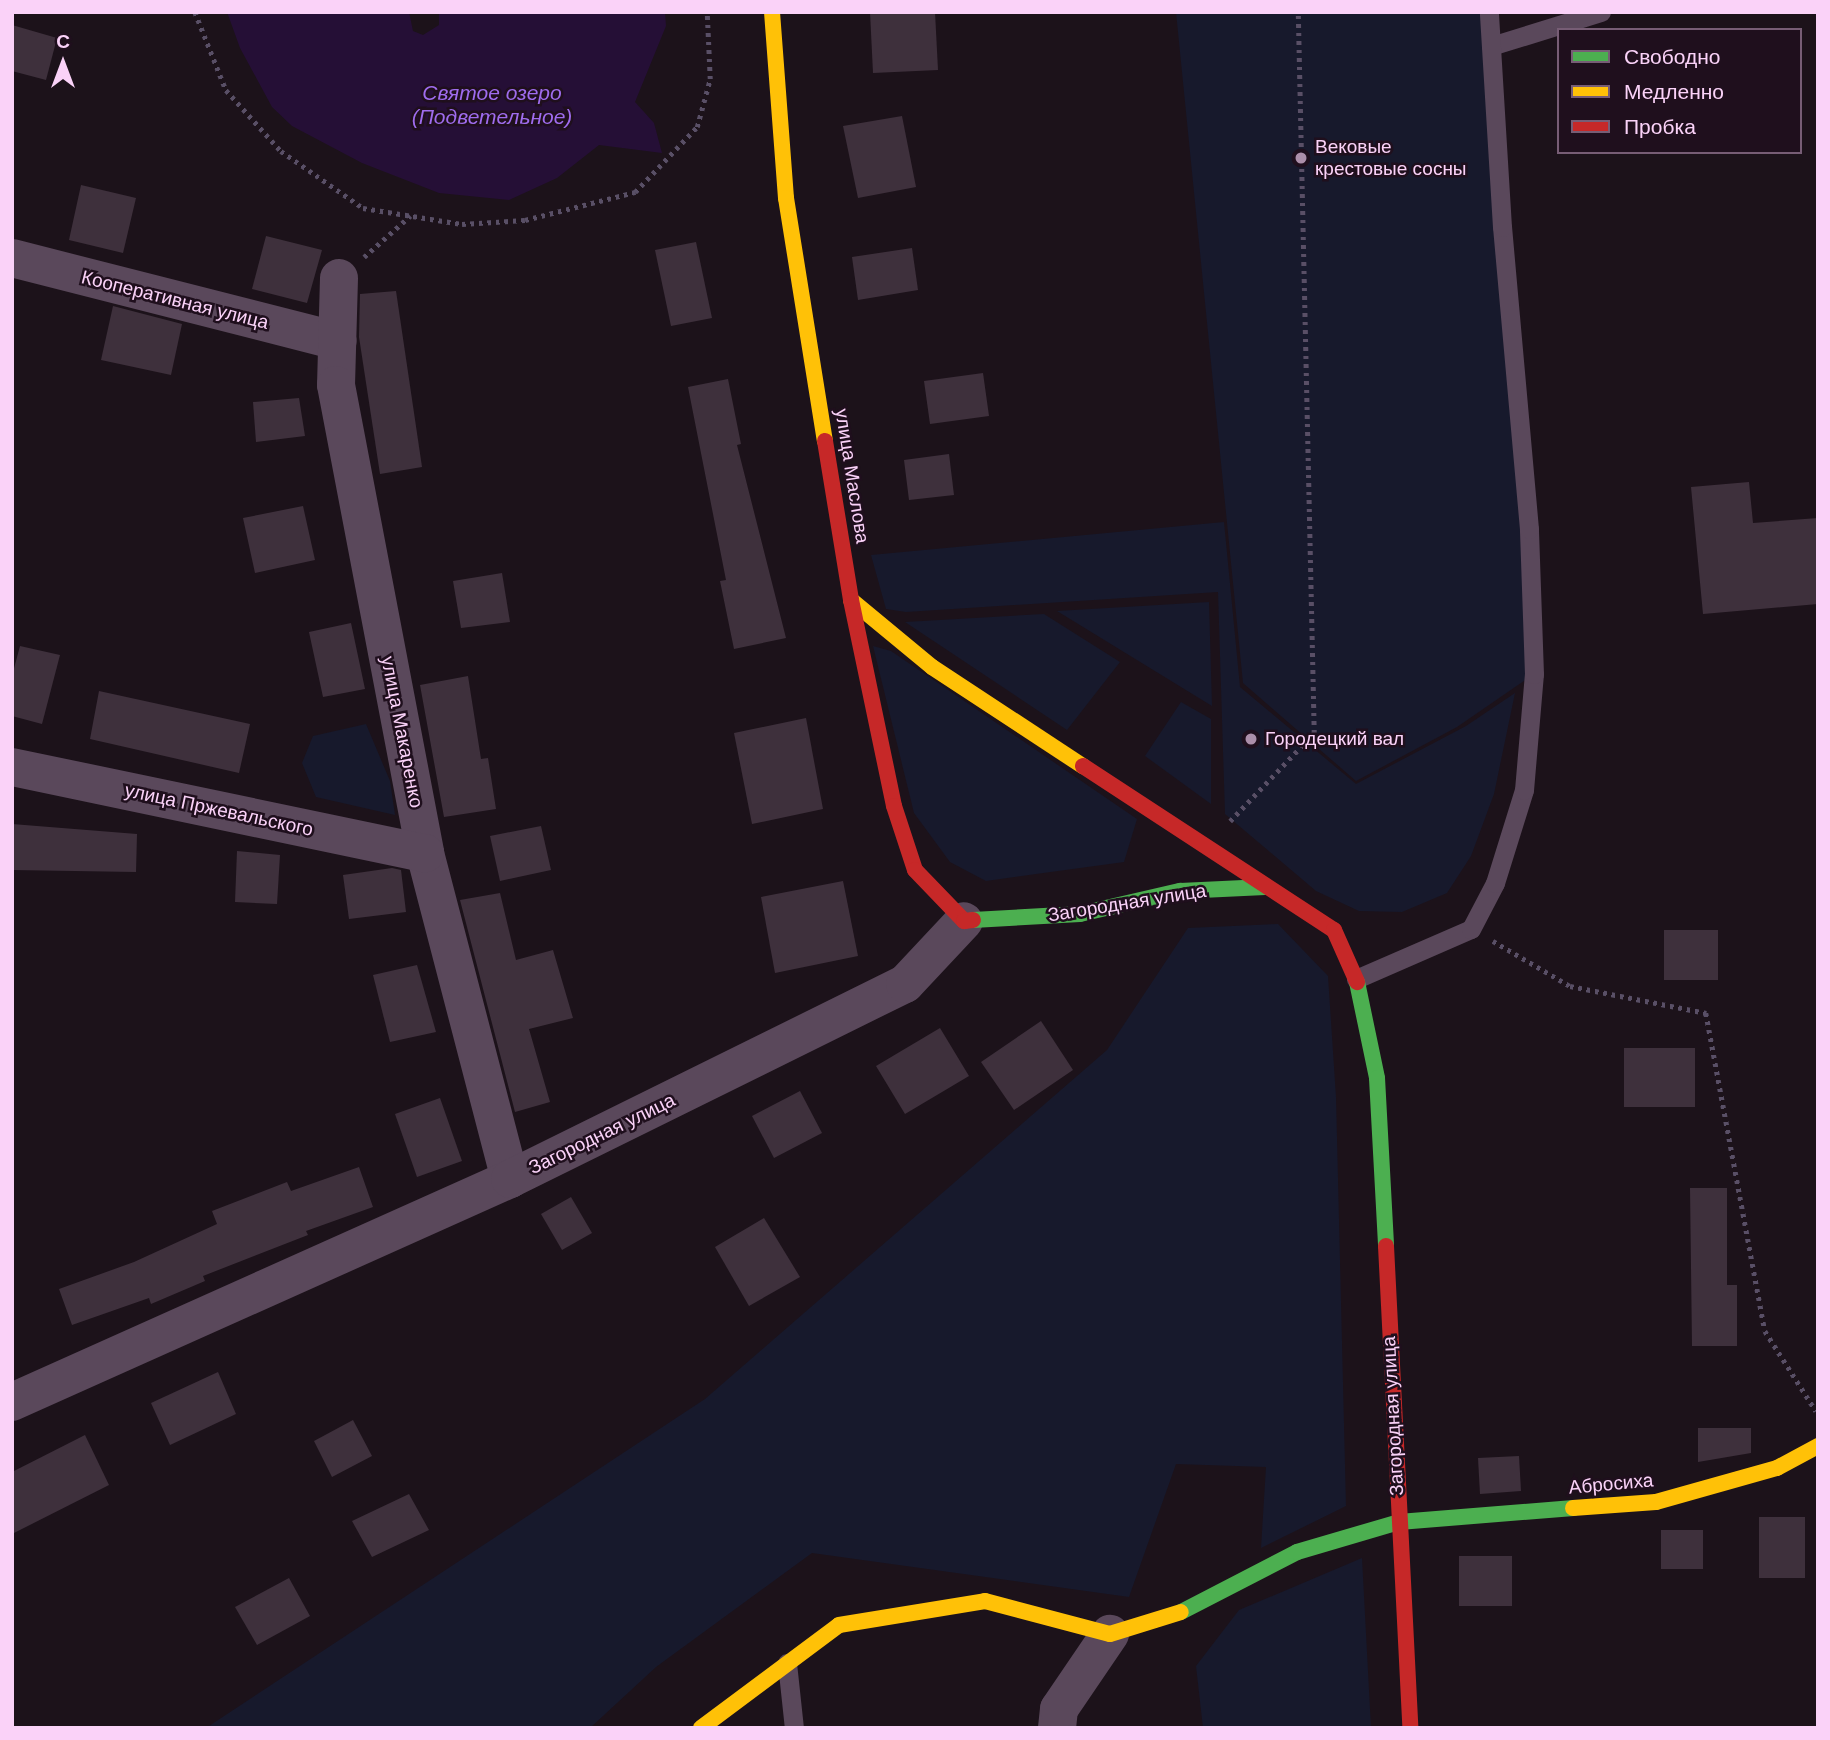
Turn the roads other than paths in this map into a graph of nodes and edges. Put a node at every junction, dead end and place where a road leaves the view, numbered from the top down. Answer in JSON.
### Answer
{"nodes":[{"id":1,"x":772,"y":12,"type":"edge"},
{"id":2,"x":1489,"y":12,"type":"edge"},
{"id":3,"x":1601,"y":12,"type":"edge"},
{"id":4,"x":1491,"y":46,"type":"junction"},
{"id":5,"x":12,"y":258,"type":"edge"},
{"id":6,"x":339,"y":278,"type":"road end"},
{"id":7,"x":338,"y":341,"type":"junction"},
{"id":8,"x":851,"y":600,"type":"junction"},
{"id":9,"x":12,"y":767,"type":"edge"},
{"id":10,"x":425,"y":853,"type":"junction"},
{"id":11,"x":1265,"y":887,"type":"junction"},
{"id":12,"x":964,"y":921,"type":"junction"},
{"id":13,"x":1356,"y":979,"type":"junction"},
{"id":14,"x":510,"y":1179,"type":"junction"},
{"id":15,"x":12,"y":1402,"type":"edge"},
{"id":16,"x":1818,"y":1446,"type":"edge"},
{"id":17,"x":1399,"y":1522,"type":"junction"},
{"id":18,"x":1110,"y":1634,"type":"junction"},
{"id":19,"x":787,"y":1663,"type":"junction"},
{"id":20,"x":701,"y":1728,"type":"edge"},
{"id":21,"x":794,"y":1728,"type":"edge"},
{"id":22,"x":1057,"y":1728,"type":"edge"},
{"id":23,"x":1410,"y":1728,"type":"edge"}],
"edges":[{"from":1,"to":8,"type":"street","name":"улица Маслова"},
{"from":2,"to":4,"type":"lane"},
{"from":3,"to":4,"type":"lane"},
{"from":4,"to":13,"type":"lane"},
{"from":5,"to":7,"type":"street","name":"Кооперативная улица"},
{"from":6,"to":7,"type":"street","name":"улица Макаренко"},
{"from":7,"to":10,"type":"street","name":"улица Макаренко"},
{"from":8,"to":11,"type":"street"},
{"from":8,"to":12,"type":"street","name":"улица Маслова"},
{"from":9,"to":10,"type":"street","name":"улица Пржевальского"},
{"from":10,"to":14,"type":"street","name":"улица Макаренко"},
{"from":11,"to":12,"type":"street","name":"Загородная улица"},
{"from":11,"to":13,"type":"street","name":"Загородная улица"},
{"from":12,"to":14,"type":"street","name":"Загородная улица"},
{"from":13,"to":17,"type":"street","name":"Загородная улица"},
{"from":14,"to":15,"type":"street","name":"Загородная улица"},
{"from":16,"to":17,"type":"street","name":"Абросиха"},
{"from":17,"to":18,"type":"street","name":"Абросиха"},
{"from":17,"to":23,"type":"street","name":"Загородная улица"},
{"from":18,"to":19,"type":"street"},
{"from":18,"to":22,"type":"street"},
{"from":19,"to":20,"type":"street"},
{"from":19,"to":21,"type":"lane"}]}
